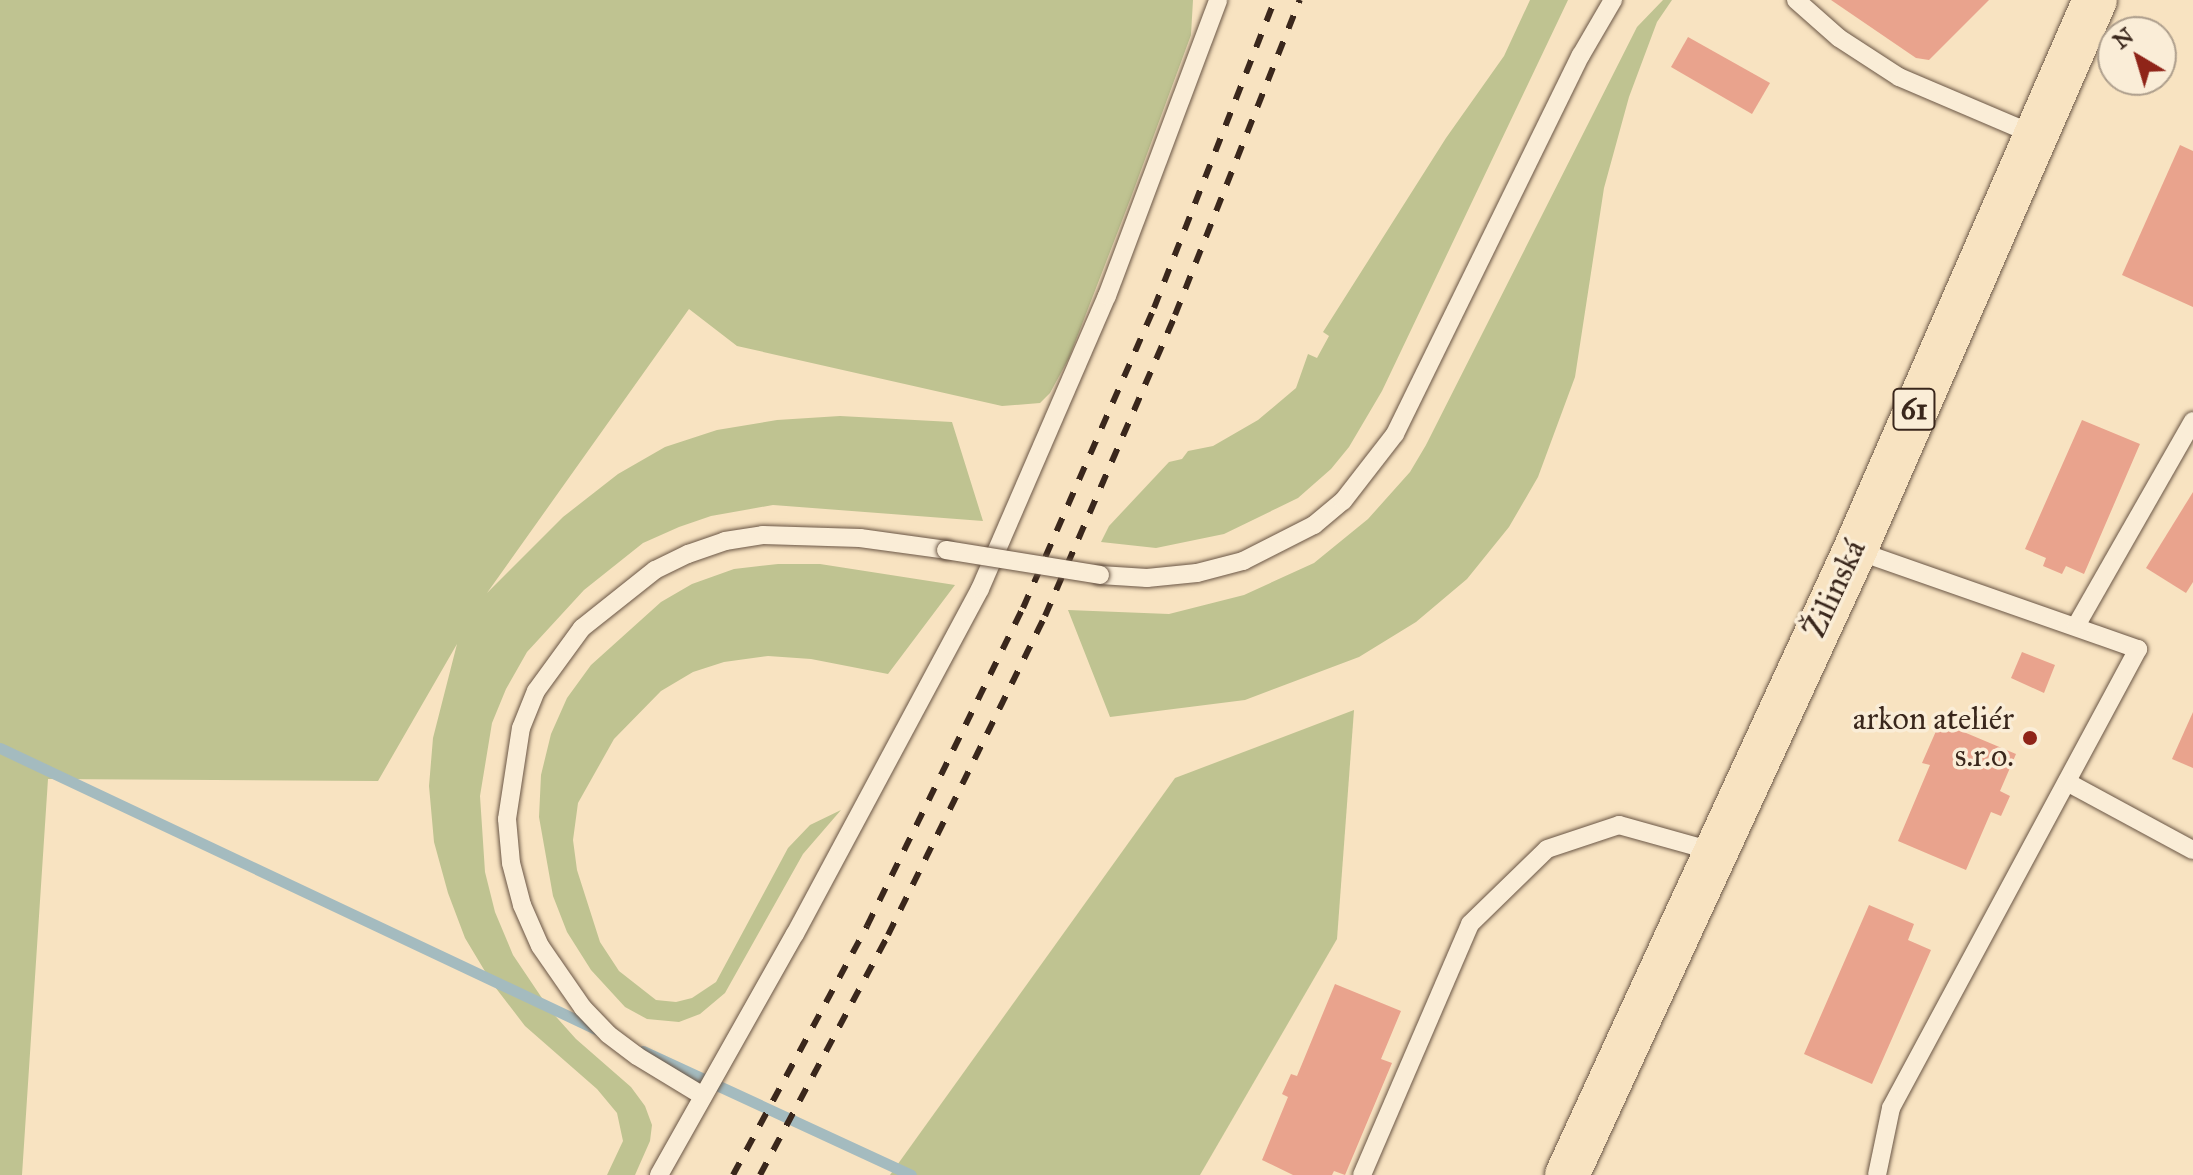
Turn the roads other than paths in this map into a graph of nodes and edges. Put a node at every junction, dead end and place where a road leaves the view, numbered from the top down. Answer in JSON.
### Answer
{"nodes":[{"id":1,"x":1218,"y":0,"type":"edge"},
{"id":2,"x":1613,"y":0,"type":"edge"},
{"id":3,"x":1796,"y":0,"type":"edge"},
{"id":4,"x":2086,"y":5,"type":"edge"},
{"id":5,"x":2037,"y":136,"type":"junction"},
{"id":6,"x":2193,"y":421,"type":"edge"},
{"id":7,"x":1855,"y":550,"type":"junction"},
{"id":8,"x":2076,"y":626,"type":"junction"},
{"id":9,"x":2067,"y":782,"type":"junction"},
{"id":10,"x":2193,"y":850,"type":"edge"},
{"id":11,"x":1716,"y":852,"type":"junction"},
{"id":12,"x":703,"y":1096,"type":"junction"},
{"id":13,"x":659,"y":1175,"type":"edge"},
{"id":14,"x":1362,"y":1175,"type":"edge"},
{"id":15,"x":1567,"y":1175,"type":"edge"},
{"id":16,"x":1877,"y":1175,"type":"edge"}],
"edges":[{"from":1,"to":12,"type":"lane"},
{"from":2,"to":12,"type":"lane","bridge":true},
{"from":3,"to":5,"type":"lane"},
{"from":4,"to":5,"type":"main road","name":"Žilinská","number":"61"},
{"from":5,"to":7,"type":"main road","name":"Žilinská","number":"61"},
{"from":6,"to":8,"type":"lane"},
{"from":7,"to":8,"type":"lane"},
{"from":7,"to":11,"type":"main road","name":"Žilinská","number":"61"},
{"from":8,"to":9,"type":"lane"},
{"from":9,"to":10,"type":"lane"},
{"from":9,"to":16,"type":"lane"},
{"from":11,"to":14,"type":"lane"},
{"from":11,"to":15,"type":"main road","name":"Žilinská","number":"61"},
{"from":12,"to":13,"type":"lane"}]}
